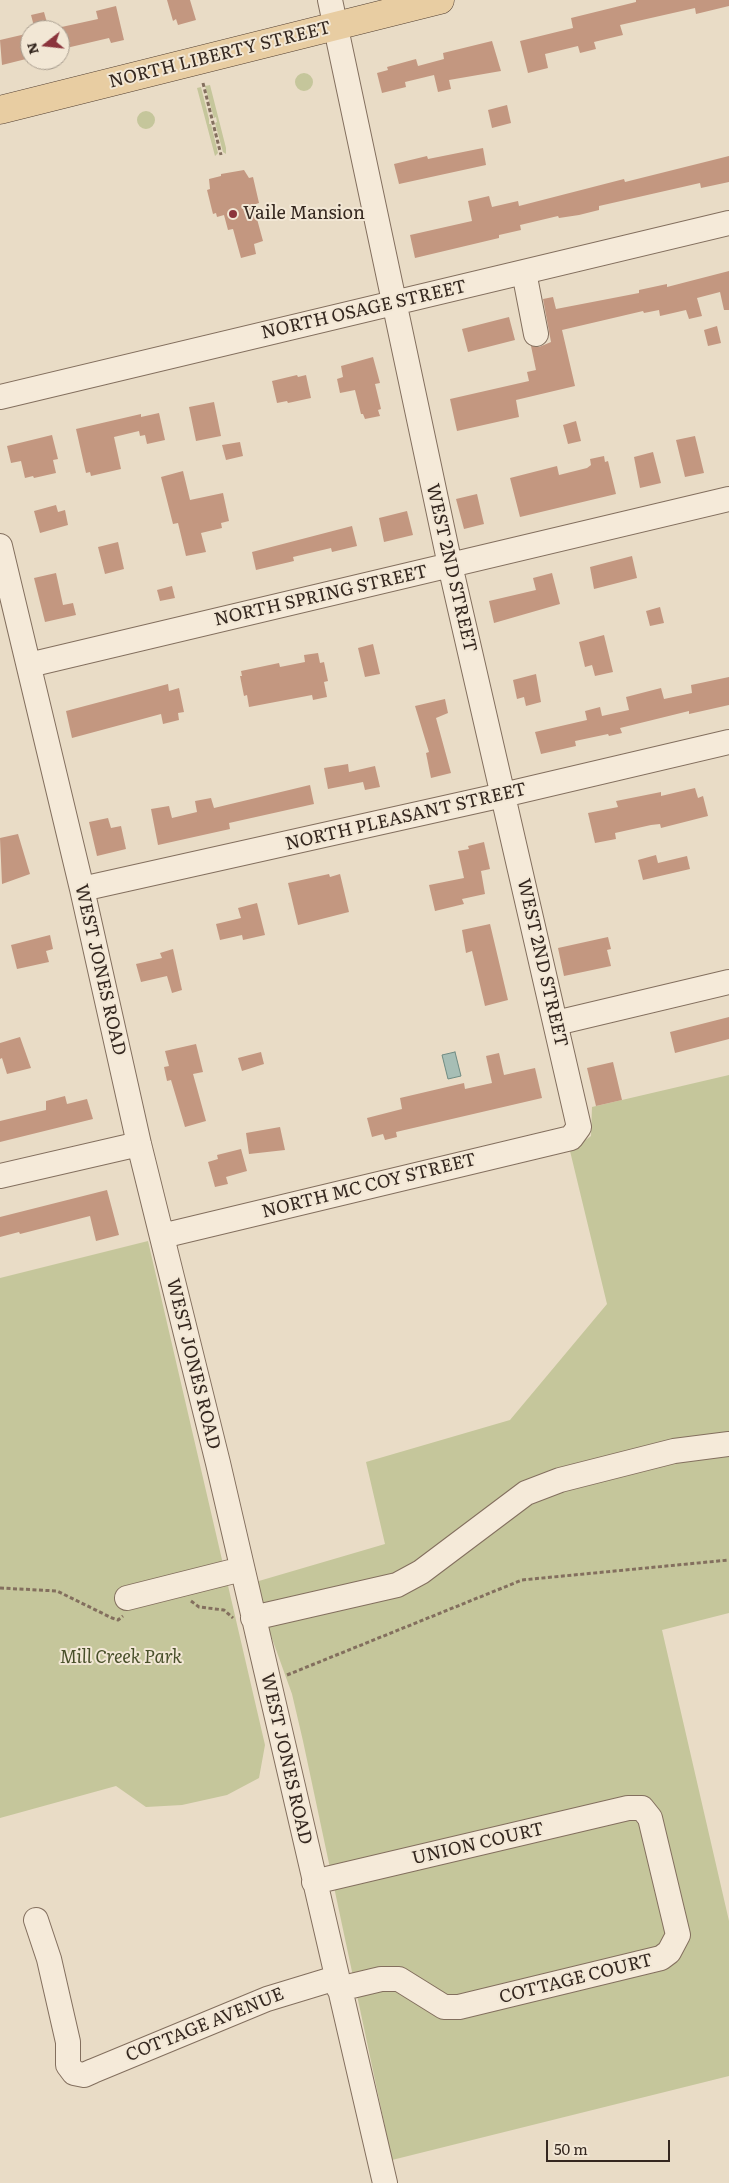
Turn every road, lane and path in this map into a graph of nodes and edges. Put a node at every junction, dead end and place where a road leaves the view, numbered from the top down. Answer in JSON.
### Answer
{"nodes":[{"id":1,"x":440,"y":0,"type":"edge"},
{"id":2,"x":333,"y":13,"type":"edge"},
{"id":3,"x":203,"y":83,"type":"dead end"},
{"id":4,"x":0,"y":110,"type":"edge"},
{"id":5,"x":221,"y":155,"type":"dead end"},
{"id":6,"x":729,"y":223,"type":"edge"},
{"id":7,"x":524,"y":272,"type":"junction"},
{"id":8,"x":394,"y":303,"type":"junction"},
{"id":9,"x":536,"y":334,"type":"dead end"},
{"id":10,"x":0,"y":397,"type":"edge"},
{"id":11,"x":729,"y":499,"type":"edge"},
{"id":12,"x":0,"y":546,"type":"edge"},
{"id":13,"x":450,"y":565,"type":"junction"},
{"id":14,"x":29,"y":665,"type":"junction"},
{"id":15,"x":729,"y":742,"type":"edge"},
{"id":16,"x":503,"y":796,"type":"junction"},
{"id":17,"x":82,"y":889,"type":"junction"},
{"id":18,"x":729,"y":982,"type":"edge"},
{"id":19,"x":556,"y":1023,"type":"junction"},
{"id":20,"x":574,"y":1133,"type":"joint"},
{"id":21,"x":139,"y":1144,"type":"junction"},
{"id":22,"x":0,"y":1176,"type":"edge"},
{"id":23,"x":162,"y":1236,"type":"junction"},
{"id":24,"x":729,"y":1444,"type":"edge"},
{"id":25,"x":729,"y":1560,"type":"edge"},
{"id":26,"x":242,"y":1569,"type":"junction"},
{"id":27,"x":187,"y":1583,"type":"junction"},
{"id":28,"x":0,"y":1588,"type":"edge"},
{"id":29,"x":127,"y":1598,"type":"joint"},
{"id":30,"x":245,"y":1622,"type":"junction"},
{"id":31,"x":268,"y":1683,"type":"junction"},
{"id":32,"x":642,"y":1808,"type":"joint"},
{"id":33,"x":314,"y":1882,"type":"junction"},
{"id":34,"x":36,"y":1920,"type":"dead end"},
{"id":35,"x":337,"y":1983,"type":"junction"},
{"id":36,"x":385,"y":2183,"type":"edge"}],
"edges":[{"from":1,"to":2,"type":"main road","name":"NORTH LIBERTY STREET"},
{"from":2,"to":4,"type":"main road","name":"NORTH LIBERTY STREET"},
{"from":2,"to":8,"type":"street","name":"WEST 2ND STREET"},
{"from":3,"to":5,"type":"path"},
{"from":6,"to":7,"type":"street","name":"NORTH OSAGE STREET"},
{"from":7,"to":8,"type":"street","name":"NORTH OSAGE STREET"},
{"from":7,"to":9,"type":"street"},
{"from":8,"to":10,"type":"street","name":"NORTH OSAGE STREET"},
{"from":8,"to":13,"type":"street","name":"WEST 2ND STREET"},
{"from":11,"to":13,"type":"street","name":"NORTH SPRING STREET"},
{"from":12,"to":14,"type":"street","name":"WEST JONES ROAD"},
{"from":13,"to":14,"type":"street","name":"NORTH SPRING STREET"},
{"from":13,"to":16,"type":"street","name":"WEST 2ND STREET"},
{"from":14,"to":17,"type":"street","name":"WEST JONES ROAD"},
{"from":15,"to":16,"type":"street","name":"NORTH PLEASANT STREET"},
{"from":16,"to":17,"type":"street","name":"NORTH PLEASANT STREET"},
{"from":16,"to":19,"type":"street","name":"WEST 2ND STREET"},
{"from":17,"to":21,"type":"street","name":"WEST JONES ROAD"},
{"from":18,"to":19,"type":"street"},
{"from":19,"to":20,"type":"street","name":"WEST 2ND STREET"},
{"from":20,"to":23,"type":"street","name":"NORTH MC COY STREET"},
{"from":21,"to":22,"type":"street"},
{"from":21,"to":23,"type":"street","name":"WEST JONES ROAD"},
{"from":23,"to":26,"type":"street","name":"WEST JONES ROAD"},
{"from":24,"to":30,"type":"street"},
{"from":25,"to":31,"type":"path"},
{"from":26,"to":27,"type":"street"},
{"from":26,"to":30,"type":"street","name":"WEST JONES ROAD"},
{"from":27,"to":29,"type":"street"},
{"from":27,"to":30,"type":"path"},
{"from":28,"to":29,"type":"path"},
{"from":30,"to":31,"type":"street","name":"WEST JONES ROAD"},
{"from":31,"to":33,"type":"street","name":"WEST JONES ROAD"},
{"from":32,"to":33,"type":"street","name":"UNION COURT"},
{"from":32,"to":35,"type":"street","name":"COTTAGE COURT"},
{"from":33,"to":35,"type":"street","name":"WEST JONES ROAD"},
{"from":34,"to":35,"type":"street","name":"COTTAGE AVENUE"},
{"from":35,"to":36,"type":"street","name":"WEST JONES ROAD"}]}
